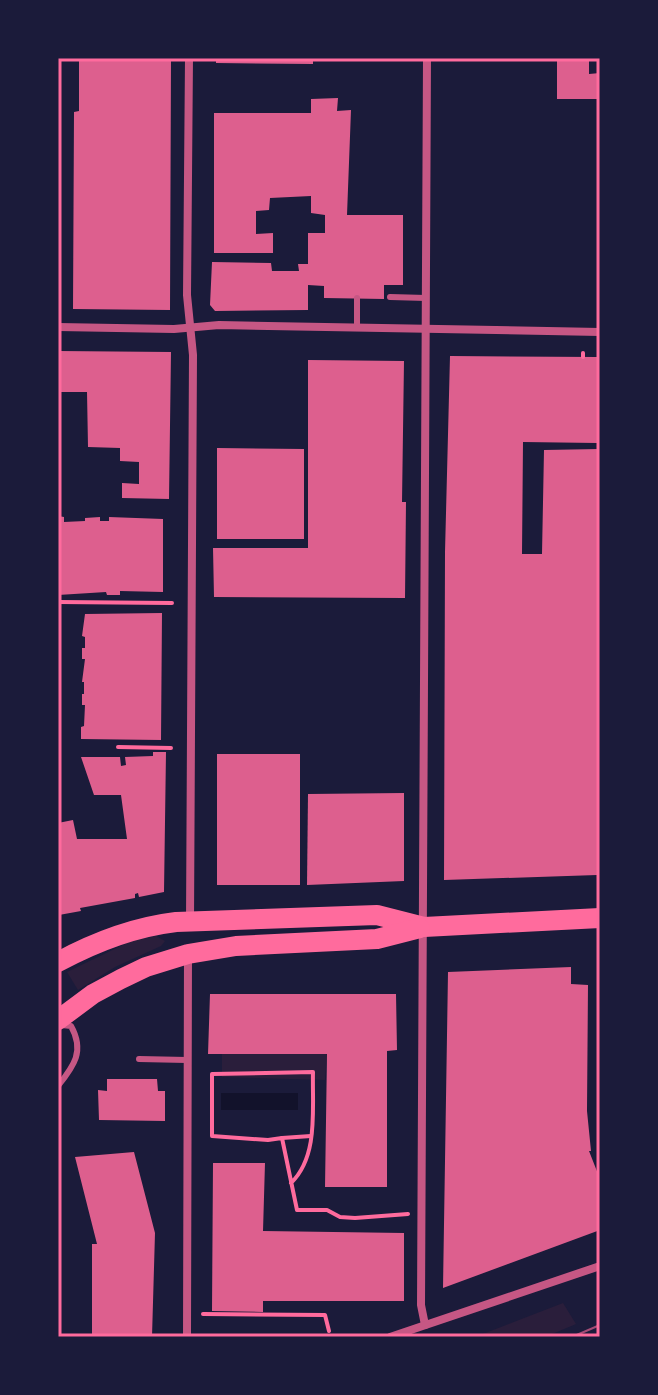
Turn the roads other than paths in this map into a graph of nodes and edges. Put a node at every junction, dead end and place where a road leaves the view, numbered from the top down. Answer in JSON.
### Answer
{"nodes":[{"id":1,"x":189,"y":58,"type":"edge"},
{"id":2,"x":427,"y":58,"type":"edge"},
{"id":3,"x":390,"y":297,"type":"dead end"},
{"id":4,"x":357,"y":298,"type":"dead end"},
{"id":5,"x":426,"y":298,"type":"junction"},
{"id":6,"x":58,"y":327,"type":"edge"},
{"id":7,"x":189,"y":327,"type":"junction"},
{"id":8,"x":357,"y":327,"type":"junction"},
{"id":9,"x":426,"y":330,"type":"junction"},
{"id":10,"x":600,"y":332,"type":"edge"},
{"id":11,"x":600,"y":918,"type":"edge"},
{"id":12,"x":190,"y":922,"type":"junction"},
{"id":13,"x":424,"y":927,"type":"junction"},
{"id":14,"x":188,"y":954,"type":"junction"},
{"id":15,"x":58,"y":962,"type":"edge"},
{"id":16,"x":58,"y":1022,"type":"edge"},
{"id":17,"x":139,"y":1059,"type":"dead end"},
{"id":18,"x":187,"y":1060,"type":"junction"},
{"id":19,"x":58,"y":1086,"type":"edge"},
{"id":20,"x":600,"y":1266,"type":"edge"},
{"id":21,"x":425,"y":1325,"type":"junction"},
{"id":22,"x":187,"y":1337,"type":"edge"},
{"id":23,"x":390,"y":1337,"type":"edge"}],
"edges":[{"from":1,"to":7,"type":"street"},
{"from":2,"to":5,"type":"street"},
{"from":3,"to":5,"type":"lane"},
{"from":4,"to":8,"type":"lane"},
{"from":5,"to":9,"type":"street"},
{"from":6,"to":7,"type":"street"},
{"from":7,"to":8,"type":"street"},
{"from":7,"to":12,"type":"street"},
{"from":8,"to":9,"type":"street"},
{"from":9,"to":10,"type":"street"},
{"from":9,"to":13,"type":"street"},
{"from":11,"to":13,"type":"main road"},
{"from":12,"to":13,"type":"main road"},
{"from":12,"to":15,"type":"main road"},
{"from":13,"to":14,"type":"main road"},
{"from":13,"to":21,"type":"street"},
{"from":14,"to":16,"type":"main road"},
{"from":14,"to":18,"type":"street"},
{"from":16,"to":19,"type":"lane"},
{"from":17,"to":18,"type":"lane"},
{"from":18,"to":22,"type":"street"},
{"from":20,"to":21,"type":"street"},
{"from":21,"to":23,"type":"street"}]}
